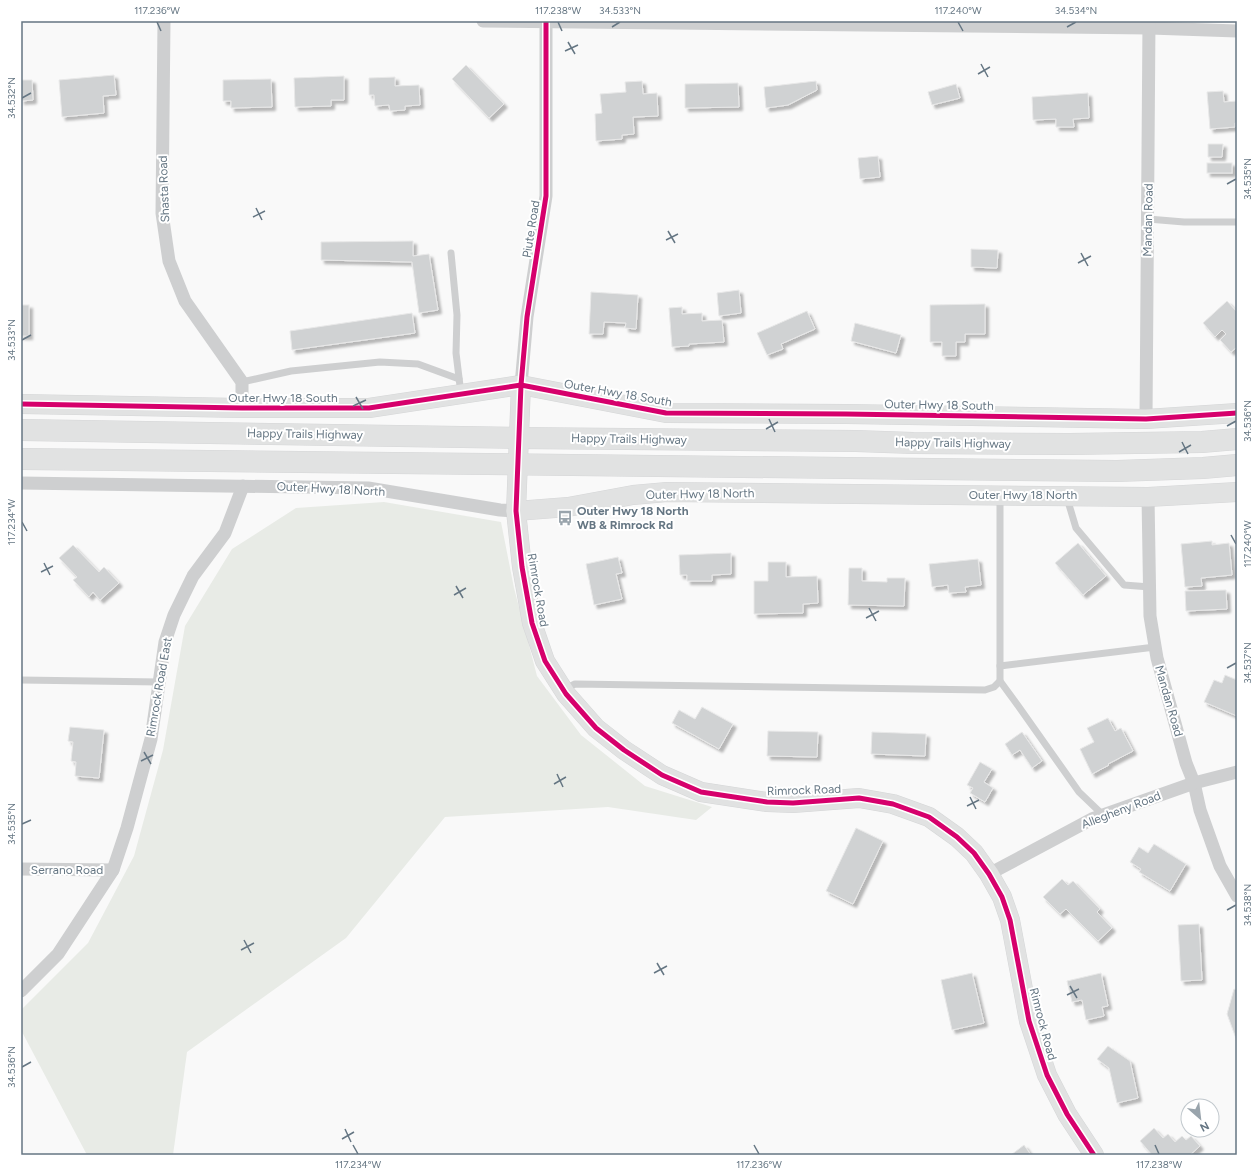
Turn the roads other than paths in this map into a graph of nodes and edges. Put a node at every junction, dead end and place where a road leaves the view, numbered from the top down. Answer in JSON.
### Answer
{"nodes":[{"id":1,"x":164,"y":21,"type":"edge"},
{"id":2,"x":483,"y":21,"type":"edge"},
{"id":3,"x":546,"y":22,"type":"edge"},
{"id":4,"x":1149,"y":25,"type":"edge"},
{"id":5,"x":1237,"y":31,"type":"edge"},
{"id":6,"x":1148,"y":219,"type":"junction"},
{"id":7,"x":1237,"y":222,"type":"edge"},
{"id":8,"x":451,"y":254,"type":"dead end"},
{"id":9,"x":242,"y":382,"type":"junction"},
{"id":10,"x":520,"y":385,"type":"junction"},
{"id":11,"x":460,"y":386,"type":"junction"},
{"id":12,"x":21,"y":404,"type":"edge"},
{"id":13,"x":242,"y":408,"type":"junction"},
{"id":14,"x":1237,"y":413,"type":"edge"},
{"id":15,"x":1146,"y":418,"type":"junction"},
{"id":16,"x":21,"y":430,"type":"edge"},
{"id":17,"x":518,"y":438,"type":"junction"},
{"id":18,"x":1237,"y":439,"type":"edge"},
{"id":19,"x":21,"y":459,"type":"edge"},
{"id":20,"x":518,"y":465,"type":"junction"},
{"id":21,"x":1237,"y":466,"type":"edge"},
{"id":22,"x":21,"y":483,"type":"edge"},
{"id":23,"x":243,"y":486,"type":"junction"},
{"id":24,"x":1237,"y":492,"type":"edge"},
{"id":25,"x":1000,"y":495,"type":"junction"},
{"id":26,"x":1067,"y":495,"type":"junction"},
{"id":27,"x":1148,"y":497,"type":"junction"},
{"id":28,"x":516,"y":511,"type":"junction"},
{"id":29,"x":1150,"y":587,"type":"junction"},
{"id":30,"x":1155,"y":647,"type":"junction"},
{"id":31,"x":1000,"y":666,"type":"junction"},
{"id":32,"x":21,"y":680,"type":"edge"},
{"id":33,"x":1000,"y":681,"type":"junction"},
{"id":34,"x":159,"y":682,"type":"junction"},
{"id":35,"x":563,"y":690,"type":"junction"},
{"id":36,"x":1237,"y":772,"type":"edge"},
{"id":37,"x":1194,"y":783,"type":"junction"},
{"id":38,"x":1103,"y":815,"type":"junction"},
{"id":39,"x":21,"y":870,"type":"edge"},
{"id":40,"x":113,"y":870,"type":"junction"},
{"id":41,"x":990,"y":874,"type":"junction"},
{"id":42,"x":1237,"y":896,"type":"edge"},
{"id":43,"x":21,"y":991,"type":"edge"},
{"id":44,"x":1094,"y":1155,"type":"edge"}],
"edges":[{"from":1,"to":9,"type":"street","name":"Shasta Road"},
{"from":2,"to":3,"type":"street"},
{"from":3,"to":4,"type":"street"},
{"from":3,"to":10,"type":"street","name":"Piute Road"},
{"from":4,"to":5,"type":"street"},
{"from":4,"to":6,"type":"street","name":"Mandan Road"},
{"from":6,"to":7,"type":"lane"},
{"from":6,"to":15,"type":"street","name":"Mandan Road"},
{"from":8,"to":11,"type":"lane"},
{"from":9,"to":11,"type":"lane"},
{"from":9,"to":13,"type":"street"},
{"from":10,"to":11,"type":"street","name":"Outer Hwy 18 South"},
{"from":10,"to":15,"type":"street","name":"Outer Hwy 18 South"},
{"from":10,"to":17,"type":"street","name":"Piute Road"},
{"from":11,"to":13,"type":"street","name":"Outer Hwy 18 South"},
{"from":12,"to":13,"type":"street","name":"Outer Hwy 18 South"},
{"from":14,"to":15,"type":"street","name":"Outer Hwy 18 South"},
{"from":16,"to":17,"type":"main road","name":"Happy Trails Highway"},
{"from":17,"to":18,"type":"main road","name":"Happy Trails Highway"},
{"from":17,"to":20,"type":"street","name":"Rimrock Road"},
{"from":19,"to":20,"type":"main road"},
{"from":20,"to":21,"type":"main road"},
{"from":20,"to":28,"type":"street","name":"Rimrock Road"},
{"from":22,"to":23,"type":"street","name":"Outer Hwy 18 North"},
{"from":23,"to":28,"type":"street","name":"Outer Hwy 18 North"},
{"from":23,"to":34,"type":"street","name":"Rimrock Road East"},
{"from":24,"to":27,"type":"street","name":"Outer Hwy 18 North"},
{"from":25,"to":26,"type":"street","name":"Outer Hwy 18 North"},
{"from":25,"to":28,"type":"street","name":"Outer Hwy 18 North"},
{"from":25,"to":31,"type":"lane"},
{"from":26,"to":27,"type":"street","name":"Outer Hwy 18 North"},
{"from":26,"to":29,"type":"lane"},
{"from":27,"to":29,"type":"street","name":"Mandan Road"},
{"from":28,"to":35,"type":"street","name":"Rimrock Road"},
{"from":29,"to":30,"type":"street","name":"Mandan Road"},
{"from":30,"to":31,"type":"lane"},
{"from":30,"to":37,"type":"street","name":"Mandan Road"},
{"from":31,"to":33,"type":"lane"},
{"from":32,"to":34,"type":"lane"},
{"from":33,"to":35,"type":"lane"},
{"from":33,"to":38,"type":"lane"},
{"from":34,"to":40,"type":"street","name":"Rimrock Road East"},
{"from":35,"to":41,"type":"street","name":"Rimrock Road"},
{"from":36,"to":37,"type":"street","name":"Allegheny Road"},
{"from":37,"to":38,"type":"street","name":"Allegheny Road"},
{"from":37,"to":42,"type":"street","name":"Mandan Road"},
{"from":38,"to":41,"type":"street","name":"Allegheny Road"},
{"from":39,"to":40,"type":"street","name":"Serrano Road"},
{"from":40,"to":43,"type":"street","name":"Rimrock Road East"},
{"from":41,"to":44,"type":"street","name":"Rimrock Road"}]}
